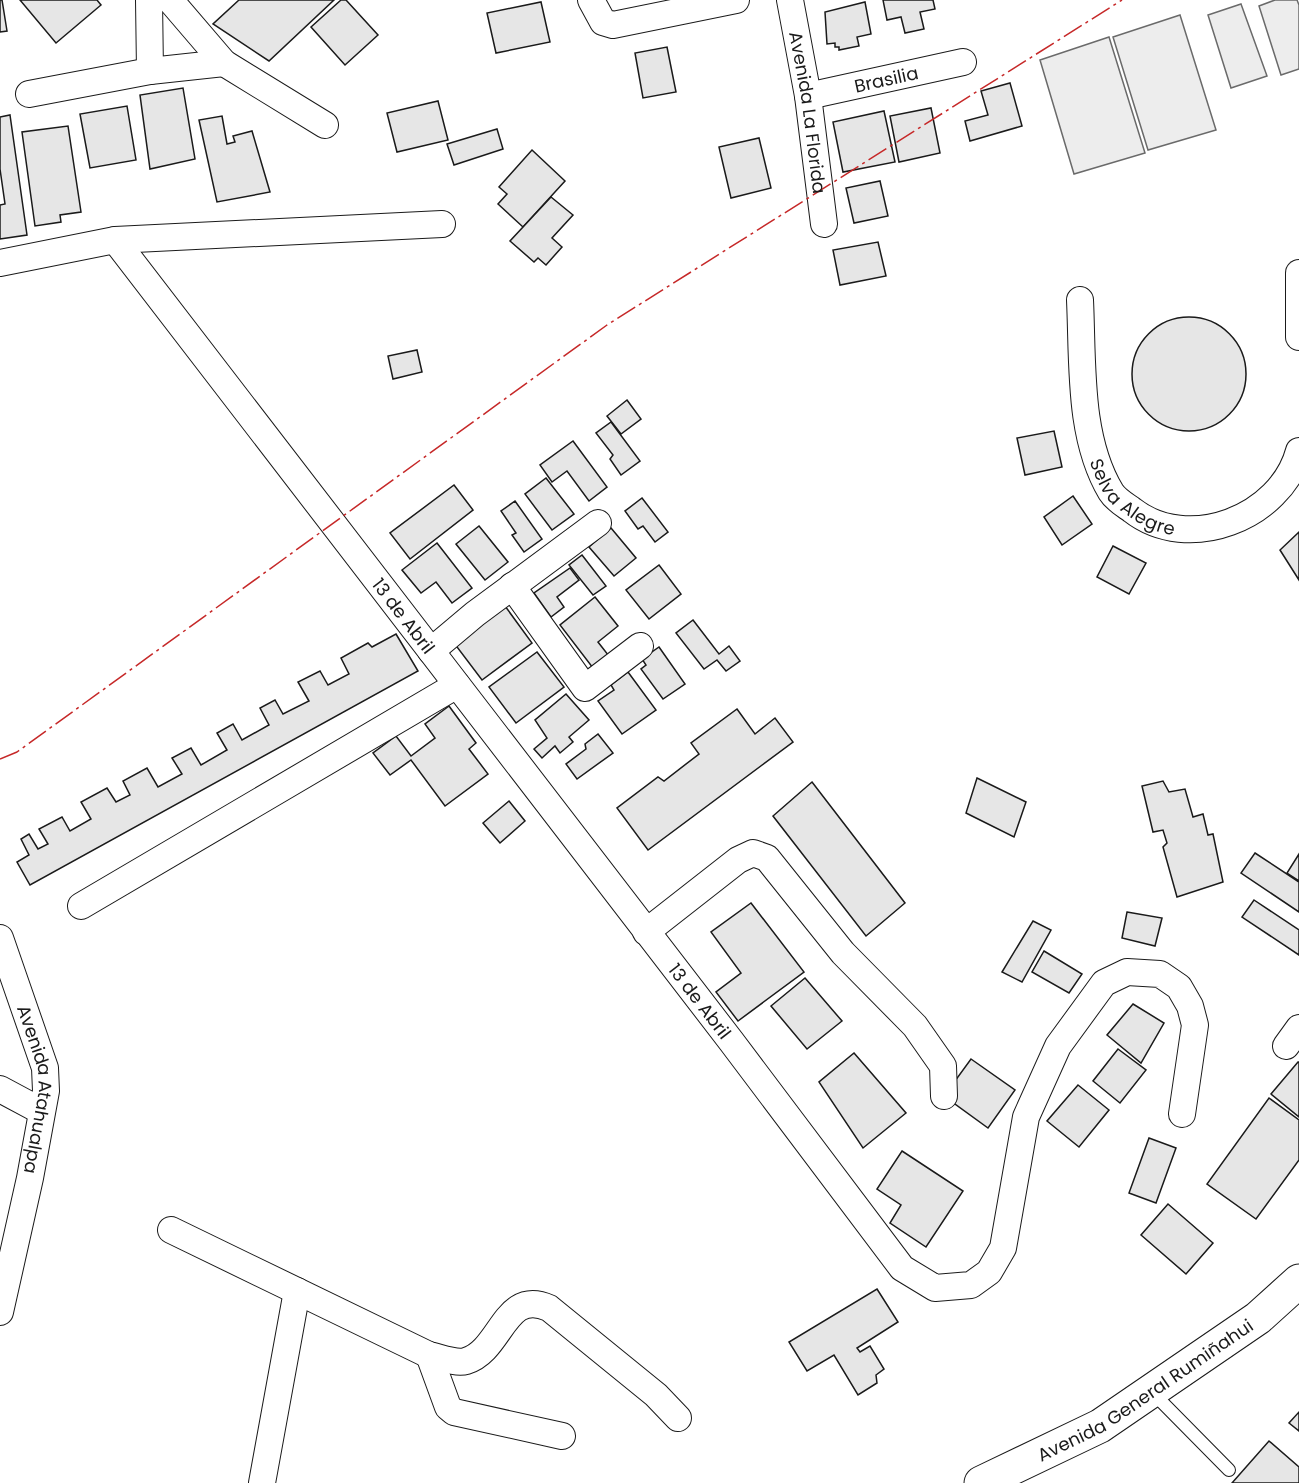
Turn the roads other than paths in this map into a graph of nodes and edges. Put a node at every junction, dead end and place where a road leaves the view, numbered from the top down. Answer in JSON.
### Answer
{"nodes":[{"id":1,"x":149,"y":0,"type":"edge"},
{"id":2,"x":170,"y":0,"type":"edge"},
{"id":3,"x":591,"y":0,"type":"edge"},
{"id":4,"x":736,"y":0,"type":"edge"},
{"id":5,"x":790,"y":0,"type":"edge"},
{"id":6,"x":963,"y":62,"type":"dead end"},
{"id":7,"x":224,"y":63,"type":"junction"},
{"id":8,"x":150,"y":71,"type":"junction"},
{"id":9,"x":29,"y":94,"type":"dead end"},
{"id":10,"x":808,"y":96,"type":"junction"},
{"id":11,"x":326,"y":125,"type":"dead end"},
{"id":12,"x":442,"y":224,"type":"dead end"},
{"id":13,"x":824,"y":224,"type":"dead end"},
{"id":14,"x":115,"y":240,"type":"junction"},
{"id":15,"x":0,"y":263,"type":"edge"},
{"id":16,"x":1299,"y":273,"type":"edge"},
{"id":17,"x":1080,"y":300,"type":"dead end"},
{"id":18,"x":1299,"y":337,"type":"edge"},
{"id":19,"x":1299,"y":451,"type":"edge"},
{"id":20,"x":598,"y":523,"type":"dead end"},
{"id":21,"x":512,"y":586,"type":"junction"},
{"id":22,"x":640,"y":646,"type":"dead end"},
{"id":23,"x":431,"y":651,"type":"junction"},
{"id":24,"x":457,"y":685,"type":"junction"},
{"id":25,"x":81,"y":906,"type":"dead end"},
{"id":26,"x":646,"y":932,"type":"junction"},
{"id":27,"x":0,"y":938,"type":"edge"},
{"id":28,"x":0,"y":1089,"type":"edge"},
{"id":29,"x":944,"y":1096,"type":"dead end"},
{"id":30,"x":41,"y":1112,"type":"junction"},
{"id":31,"x":1182,"y":1114,"type":"dead end"},
{"id":32,"x":171,"y":1230,"type":"dead end"},
{"id":33,"x":1299,"y":1281,"type":"edge"},
{"id":34,"x":297,"y":1291,"type":"junction"},
{"id":35,"x":0,"y":1312,"type":"edge"},
{"id":36,"x":429,"y":1355,"type":"junction"},
{"id":37,"x":1150,"y":1390,"type":"junction"},
{"id":38,"x":678,"y":1418,"type":"dead end"},
{"id":39,"x":562,"y":1436,"type":"dead end"},
{"id":40,"x":1229,"y":1470,"type":"dead end"},
{"id":41,"x":262,"y":1483,"type":"edge"},
{"id":42,"x":981,"y":1483,"type":"edge"}],
"edges":[{"from":1,"to":8,"type":"street"},
{"from":2,"to":7,"type":"street"},
{"from":3,"to":4,"type":"street"},
{"from":5,"to":10,"type":"street","name":"Avenida La Florida"},
{"from":6,"to":10,"type":"street","name":"Brasilia"},
{"from":7,"to":8,"type":"street"},
{"from":7,"to":11,"type":"street"},
{"from":8,"to":9,"type":"street"},
{"from":10,"to":13,"type":"street","name":"Avenida La Florida"},
{"from":12,"to":14,"type":"street"},
{"from":14,"to":15,"type":"street"},
{"from":14,"to":23,"type":"street","name":"13 de Abril"},
{"from":16,"to":18,"type":"street"},
{"from":17,"to":19,"type":"street","name":"Selva Alegre"},
{"from":20,"to":21,"type":"street"},
{"from":21,"to":22,"type":"street"},
{"from":21,"to":23,"type":"street"},
{"from":23,"to":24,"type":"street","name":"13 de Abril"},
{"from":24,"to":25,"type":"street"},
{"from":24,"to":26,"type":"street","name":"13 de Abril"},
{"from":26,"to":29,"type":"street"},
{"from":26,"to":31,"type":"street","name":"13 de Abril"},
{"from":27,"to":30,"type":"street","name":"Avenida Atahualpa"},
{"from":28,"to":30,"type":"street"},
{"from":30,"to":35,"type":"street","name":"Avenida Atahualpa"},
{"from":32,"to":34,"type":"street"},
{"from":33,"to":37,"type":"highway","name":"Avenida General Rumiñahui"},
{"from":34,"to":36,"type":"street"},
{"from":34,"to":41,"type":"street"},
{"from":36,"to":38,"type":"street"},
{"from":36,"to":39,"type":"street"},
{"from":37,"to":40,"type":"lane"},
{"from":37,"to":42,"type":"highway","name":"Avenida General Rumiñahui"}]}
